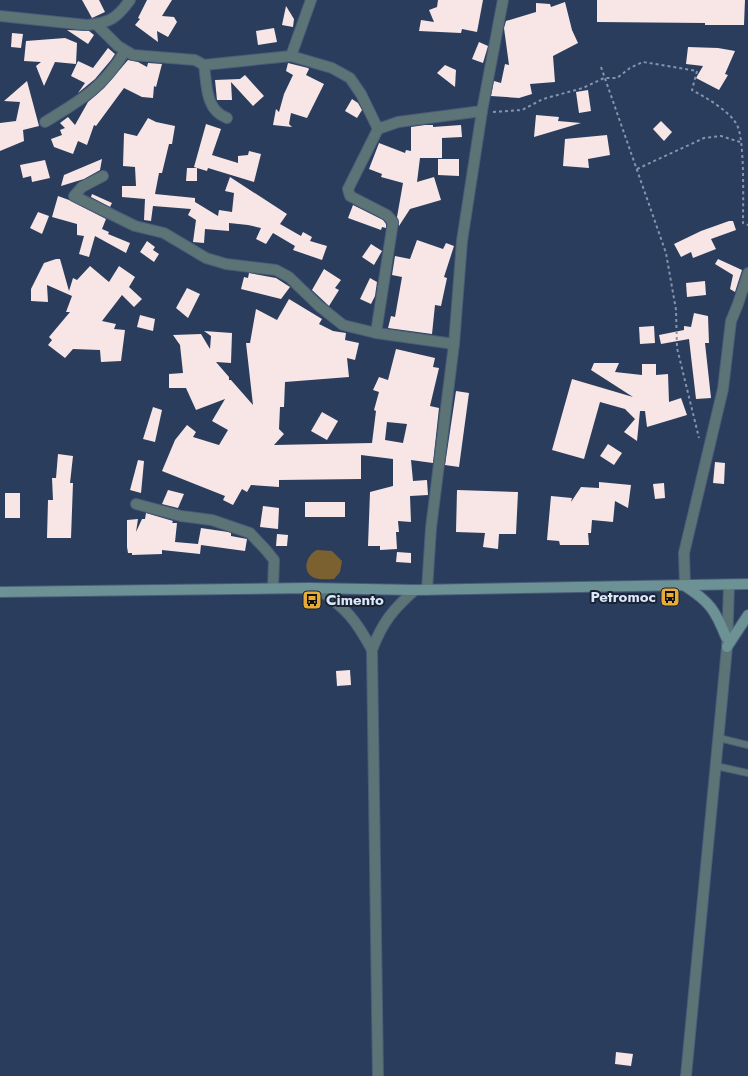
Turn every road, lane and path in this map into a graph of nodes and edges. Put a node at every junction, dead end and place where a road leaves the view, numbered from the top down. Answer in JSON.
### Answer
{"nodes":[{"id":1,"x":130,"y":0,"type":"edge"},
{"id":2,"x":311,"y":0,"type":"edge"},
{"id":3,"x":503,"y":0,"type":"edge"},
{"id":4,"x":0,"y":16,"type":"edge"},
{"id":5,"x":96,"y":24,"type":"junction"},
{"id":6,"x":125,"y":51,"type":"junction"},
{"id":7,"x":291,"y":56,"type":"junction"},
{"id":8,"x":204,"y":65,"type":"junction"},
{"id":9,"x":601,"y":67,"type":"dead end"},
{"id":10,"x":604,"y":78,"type":"junction"},
{"id":11,"x":482,"y":111,"type":"junction"},
{"id":12,"x":227,"y":118,"type":"dead end"},
{"id":13,"x":46,"y":122,"type":"dead end"},
{"id":14,"x":378,"y":129,"type":"junction"},
{"id":15,"x":741,"y":142,"type":"junction"},
{"id":16,"x":637,"y":169,"type":"junction"},
{"id":17,"x":103,"y":176,"type":"dead end"},
{"id":18,"x":748,"y":225,"type":"edge"},
{"id":19,"x":748,"y":273,"type":"edge"},
{"id":20,"x":376,"y":333,"type":"junction"},
{"id":21,"x":454,"y":344,"type":"junction"},
{"id":22,"x":700,"y":440,"type":"dead end"},
{"id":23,"x":136,"y":504,"type":"dead end"},
{"id":24,"x":748,"y":584,"type":"edge"},
{"id":25,"x":729,"y":585,"type":"junction"},
{"id":26,"x":685,"y":586,"type":"junction"},
{"id":27,"x":274,"y":588,"type":"junction"},
{"id":28,"x":318,"y":589,"type":"junction"},
{"id":29,"x":415,"y":590,"type":"junction"},
{"id":30,"x":427,"y":590,"type":"junction"},
{"id":31,"x":0,"y":592,"type":"edge"},
{"id":32,"x":748,"y":615,"type":"edge"},
{"id":33,"x":726,"y":642,"type":"junction"},
{"id":34,"x":372,"y":650,"type":"junction"},
{"id":35,"x":719,"y":738,"type":"junction"},
{"id":36,"x":748,"y":745,"type":"edge"},
{"id":37,"x":716,"y":766,"type":"junction"},
{"id":38,"x":748,"y":773,"type":"edge"},
{"id":39,"x":378,"y":1076,"type":"edge"},
{"id":40,"x":686,"y":1076,"type":"edge"}],
"edges":[{"from":1,"to":5,"type":"street"},
{"from":2,"to":7,"type":"street"},
{"from":3,"to":11,"type":"street"},
{"from":4,"to":5,"type":"street"},
{"from":5,"to":6,"type":"street"},
{"from":6,"to":8,"type":"street"},
{"from":6,"to":13,"type":"street"},
{"from":7,"to":8,"type":"street"},
{"from":7,"to":14,"type":"street"},
{"from":8,"to":12,"type":"street"},
{"from":9,"to":10,"type":"path"},
{"from":10,"to":11,"type":"path"},
{"from":10,"to":15,"type":"path"},
{"from":10,"to":16,"type":"path"},
{"from":11,"to":14,"type":"street"},
{"from":11,"to":21,"type":"street"},
{"from":14,"to":20,"type":"street"},
{"from":15,"to":16,"type":"path"},
{"from":15,"to":18,"type":"path"},
{"from":16,"to":22,"type":"path"},
{"from":17,"to":20,"type":"street"},
{"from":19,"to":26,"type":"street"},
{"from":20,"to":21,"type":"street"},
{"from":21,"to":30,"type":"street"},
{"from":23,"to":27,"type":"street"},
{"from":24,"to":25,"type":"main road"},
{"from":25,"to":26,"type":"main road"},
{"from":25,"to":33,"type":"street"},
{"from":26,"to":30,"type":"main road"},
{"from":26,"to":33,"type":"main road"},
{"from":27,"to":28,"type":"main road"},
{"from":27,"to":31,"type":"main road"},
{"from":28,"to":29,"type":"main road"},
{"from":28,"to":34,"type":"street"},
{"from":29,"to":30,"type":"main road"},
{"from":29,"to":34,"type":"street"},
{"from":32,"to":33,"type":"main road"},
{"from":33,"to":35,"type":"street"},
{"from":34,"to":39,"type":"street"},
{"from":35,"to":36,"type":"lane"},
{"from":35,"to":37,"type":"street"},
{"from":37,"to":38,"type":"lane"},
{"from":37,"to":40,"type":"street"}]}
